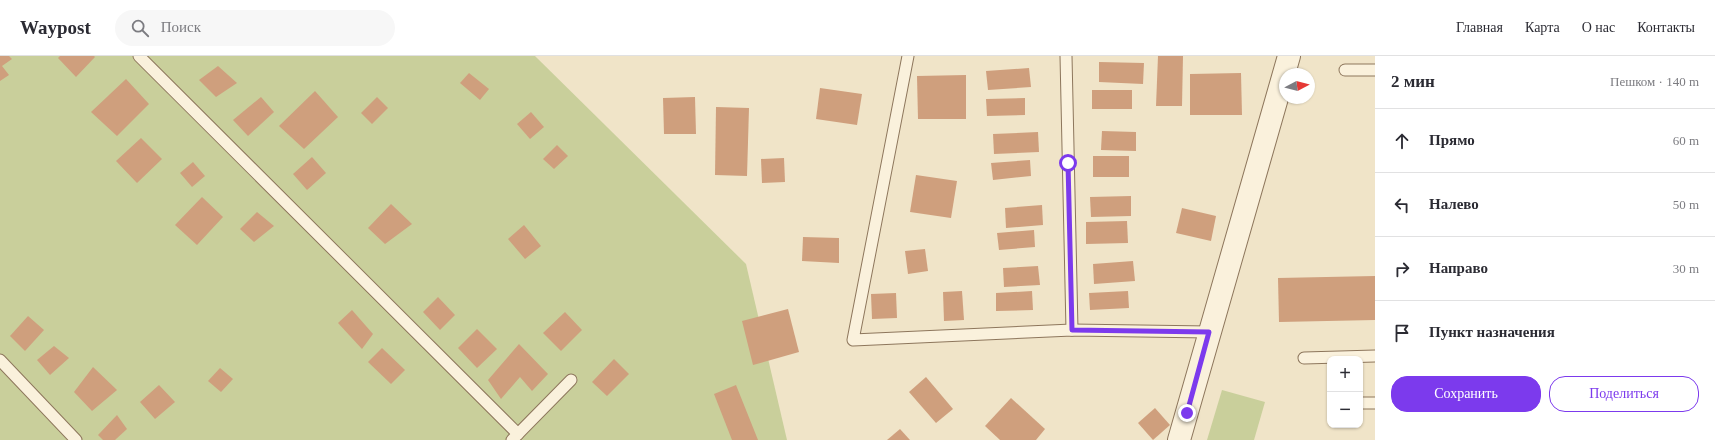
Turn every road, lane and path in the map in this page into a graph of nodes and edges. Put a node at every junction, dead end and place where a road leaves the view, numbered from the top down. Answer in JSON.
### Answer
{"nodes":[{"id":1,"x":139,"y":56,"type":"edge"},
{"id":2,"x":908,"y":56,"type":"edge"},
{"id":3,"x":1066,"y":56,"type":"edge"},
{"id":4,"x":1289,"y":56,"type":"edge"},
{"id":5,"x":1345,"y":70,"type":"dead end"},
{"id":6,"x":1375,"y":70,"type":"edge"},
{"id":7,"x":1072,"y":330,"type":"junction"},
{"id":8,"x":1209,"y":332,"type":"junction"},
{"id":9,"x":1375,"y":356,"type":"edge"},
{"id":10,"x":1304,"y":358,"type":"dead end"},
{"id":11,"x":0,"y":360,"type":"edge"},
{"id":12,"x":571,"y":380,"type":"dead end"},
{"id":13,"x":1363,"y":403,"type":"edge"},
{"id":14,"x":1375,"y":403,"type":"edge"},
{"id":15,"x":515,"y":437,"type":"edge"},
{"id":16,"x":76,"y":440,"type":"edge"},
{"id":17,"x":1179,"y":440,"type":"edge"}],
"edges":[{"from":1,"to":15,"type":"lane"},
{"from":2,"to":7,"type":"lane"},
{"from":3,"to":7,"type":"lane"},
{"from":4,"to":8,"type":"street"},
{"from":5,"to":6,"type":"lane"},
{"from":7,"to":8,"type":"lane"},
{"from":8,"to":17,"type":"street"},
{"from":9,"to":10,"type":"lane"},
{"from":11,"to":16,"type":"lane"},
{"from":12,"to":15,"type":"lane"},
{"from":13,"to":14,"type":"lane"}]}
